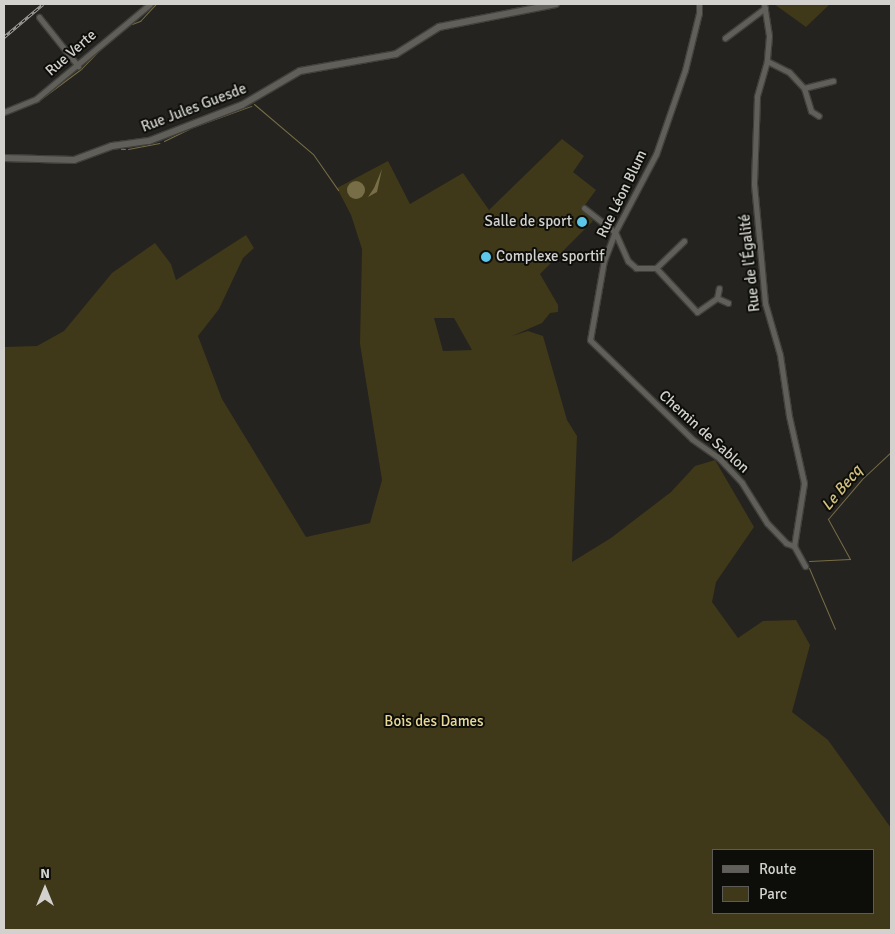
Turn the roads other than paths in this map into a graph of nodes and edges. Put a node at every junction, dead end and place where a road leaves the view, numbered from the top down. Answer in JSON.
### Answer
{"nodes":[{"id":1,"x":150,"y":4,"type":"edge"},
{"id":2,"x":556,"y":4,"type":"edge"},
{"id":3,"x":698,"y":4,"type":"edge"},
{"id":4,"x":764,"y":6,"type":"edge"},
{"id":5,"x":39,"y":17,"type":"dead end"},
{"id":6,"x":725,"y":38,"type":"dead end"},
{"id":7,"x":767,"y":61,"type":"junction"},
{"id":8,"x":78,"y":66,"type":"junction"},
{"id":9,"x":833,"y":81,"type":"dead end"},
{"id":10,"x":804,"y":88,"type":"junction"},
{"id":11,"x":4,"y":112,"type":"edge"},
{"id":12,"x":819,"y":116,"type":"dead end"},
{"id":13,"x":4,"y":158,"type":"edge"},
{"id":14,"x":584,"y":208,"type":"dead end"},
{"id":15,"x":615,"y":232,"type":"junction"},
{"id":16,"x":684,"y":241,"type":"dead end"},
{"id":17,"x":656,"y":268,"type":"junction"},
{"id":18,"x":719,"y":288,"type":"dead end"},
{"id":19,"x":717,"y":298,"type":"junction"},
{"id":20,"x":728,"y":303,"type":"dead end"},
{"id":21,"x":590,"y":340,"type":"joint"},
{"id":22,"x":794,"y":546,"type":"junction"},
{"id":23,"x":805,"y":566,"type":"dead end"}],
"edges":[{"from":1,"to":8,"type":"street","name":"Rue Verte"},
{"from":2,"to":13,"type":"street","name":"Rue Jules Guesde"},
{"from":3,"to":15,"type":"street","name":"Rue Léon Blum"},
{"from":4,"to":6,"type":"street"},
{"from":4,"to":7,"type":"street","name":"Rue de l'Égalité"},
{"from":5,"to":8,"type":"street"},
{"from":7,"to":10,"type":"street"},
{"from":7,"to":22,"type":"street","name":"Rue de l'Égalité"},
{"from":8,"to":11,"type":"street","name":"Rue Verte"},
{"from":9,"to":10,"type":"street"},
{"from":10,"to":12,"type":"street"},
{"from":14,"to":15,"type":"street"},
{"from":15,"to":17,"type":"street"},
{"from":15,"to":21,"type":"street","name":"Rue Léon Blum"},
{"from":16,"to":17,"type":"street"},
{"from":17,"to":19,"type":"street"},
{"from":18,"to":19,"type":"street"},
{"from":19,"to":20,"type":"street"},
{"from":21,"to":22,"type":"street","name":"Chemin de Sablon"},
{"from":22,"to":23,"type":"street"}]}
